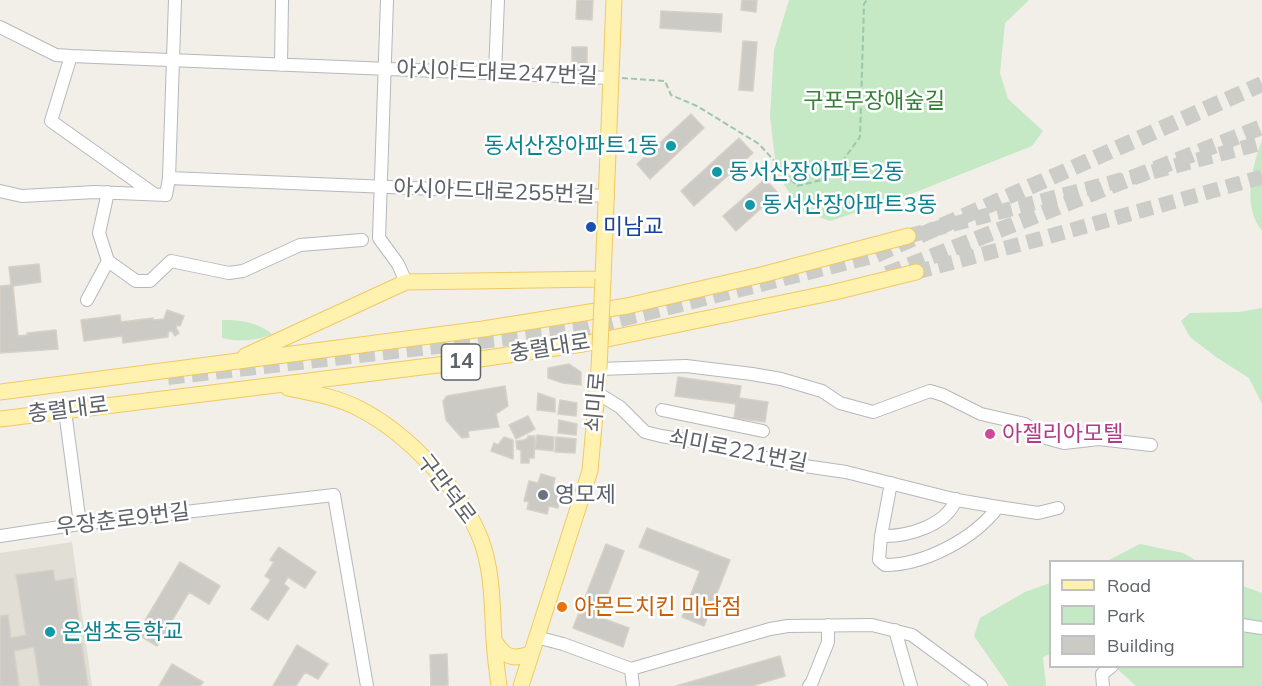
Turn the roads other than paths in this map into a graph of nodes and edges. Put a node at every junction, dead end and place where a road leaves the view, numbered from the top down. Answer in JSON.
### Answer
{"nodes":[{"id":1,"x":175,"y":0,"type":"edge"},
{"id":2,"x":282,"y":0,"type":"edge"},
{"id":3,"x":387,"y":0,"type":"edge"},
{"id":4,"x":498,"y":0,"type":"edge"},
{"id":5,"x":614,"y":0,"type":"edge"},
{"id":6,"x":0,"y":27,"type":"edge"},
{"id":7,"x":71,"y":56,"type":"junction"},
{"id":8,"x":173,"y":60,"type":"junction"},
{"id":9,"x":281,"y":64,"type":"junction"},
{"id":10,"x":384,"y":69,"type":"junction"},
{"id":11,"x":495,"y":73,"type":"junction"},
{"id":12,"x":610,"y":78,"type":"junction"},
{"id":13,"x":169,"y":178,"type":"junction"},
{"id":14,"x":381,"y":187,"type":"junction"},
{"id":15,"x":0,"y":191,"type":"edge"},
{"id":16,"x":108,"y":192,"type":"junction"},
{"id":17,"x":154,"y":194,"type":"junction"},
{"id":18,"x":608,"y":196,"type":"junction"},
{"id":19,"x":908,"y":236,"type":"tunnel mouth"},
{"id":20,"x":362,"y":240,"type":"dead end"},
{"id":21,"x":108,"y":261,"type":"junction"},
{"id":22,"x":915,"y":272,"type":"tunnel mouth"},
{"id":23,"x":603,"y":279,"type":"junction"},
{"id":24,"x":406,"y":282,"type":"junction"},
{"id":25,"x":87,"y":300,"type":"dead end"},
{"id":26,"x":231,"y":362,"type":"junction"},
{"id":27,"x":599,"y":369,"type":"junction"},
{"id":28,"x":273,"y":385,"type":"junction"},
{"id":29,"x":0,"y":392,"type":"edge"},
{"id":30,"x":597,"y":393,"type":"junction"},
{"id":31,"x":66,"y":411,"type":"junction"},
{"id":32,"x":662,"y":411,"type":"dead end"},
{"id":33,"x":0,"y":418,"type":"edge"},
{"id":34,"x":723,"y":423,"type":"junction"},
{"id":35,"x":763,"y":431,"type":"dead end"},
{"id":36,"x":1151,"y":445,"type":"dead end"},
{"id":37,"x":719,"y":446,"type":"junction"},
{"id":38,"x":891,"y":483,"type":"junction"},
{"id":39,"x":956,"y":499,"type":"junction"},
{"id":40,"x":998,"y":507,"type":"junction"},
{"id":41,"x":1058,"y":508,"type":"dead end"},
{"id":42,"x":80,"y":524,"type":"junction"},
{"id":43,"x":0,"y":536,"type":"edge"},
{"id":44,"x":881,"y":536,"type":"junction"},
{"id":45,"x":828,"y":625,"type":"junction"},
{"id":46,"x":1244,"y":625,"type":"edge"},
{"id":47,"x":1262,"y":628,"type":"edge"},
{"id":48,"x":895,"y":630,"type":"junction"},
{"id":49,"x":536,"y":637,"type":"junction"},
{"id":50,"x":494,"y":640,"type":"junction"},
{"id":51,"x":530,"y":660,"type":"junction"},
{"id":52,"x":1110,"y":668,"type":"edge"},
{"id":53,"x":631,"y":669,"type":"junction"},
{"id":54,"x":367,"y":686,"type":"edge"},
{"id":55,"x":499,"y":686,"type":"edge"},
{"id":56,"x":521,"y":686,"type":"edge"},
{"id":57,"x":534,"y":686,"type":"edge"},
{"id":58,"x":633,"y":686,"type":"edge"},
{"id":59,"x":809,"y":686,"type":"edge"},
{"id":60,"x":911,"y":686,"type":"edge"},
{"id":61,"x":981,"y":686,"type":"edge"},
{"id":62,"x":1103,"y":686,"type":"edge"}],
"edges":[{"from":1,"to":8,"type":"street"},
{"from":2,"to":9,"type":"street"},
{"from":3,"to":10,"type":"street"},
{"from":4,"to":11,"type":"street"},
{"from":5,"to":12,"type":"main road","name":"쇠미로"},
{"from":6,"to":7,"type":"street","name":"아시아드대로247번길"},
{"from":7,"to":8,"type":"street","name":"아시아드대로247번길"},
{"from":7,"to":17,"type":"street"},
{"from":8,"to":9,"type":"street","name":"아시아드대로247번길"},
{"from":8,"to":13,"type":"street"},
{"from":9,"to":10,"type":"street","name":"아시아드대로247번길"},
{"from":10,"to":11,"type":"street","name":"아시아드대로247번길"},
{"from":10,"to":14,"type":"street","name":"아시아드대로247번길"},
{"from":11,"to":12,"type":"street","name":"아시아드대로247번길"},
{"from":12,"to":18,"type":"main road","name":"쇠미로"},
{"from":13,"to":14,"type":"street","name":"아시아드대로255번길"},
{"from":13,"to":17,"type":"street"},
{"from":14,"to":18,"type":"street","name":"아시아드대로255번길"},
{"from":14,"to":24,"type":"street","name":"아시아드대로255번길"},
{"from":15,"to":16,"type":"street"},
{"from":16,"to":17,"type":"street"},
{"from":16,"to":21,"type":"street"},
{"from":18,"to":23,"type":"main road","name":"쇠미로"},
{"from":19,"to":26,"type":"main road","name":"충렬대로"},
{"from":20,"to":21,"type":"street"},
{"from":21,"to":25,"type":"street"},
{"from":22,"to":28,"type":"main road","name":"충렬대로","number":"14"},
{"from":23,"to":24,"type":"main road"},
{"from":23,"to":27,"type":"main road","name":"쇠미로","bridge":true},
{"from":24,"to":26,"type":"main road"},
{"from":26,"to":29,"type":"main road","name":"충렬대로"},
{"from":27,"to":30,"type":"main road","name":"쇠미로"},
{"from":27,"to":36,"type":"street"},
{"from":28,"to":31,"type":"main road","name":"충렬대로","number":"14"},
{"from":28,"to":50,"type":"main road","name":"구만덕로"},
{"from":30,"to":37,"type":"street","name":"쇠미로221번길"},
{"from":30,"to":49,"type":"main road","name":"쇠미로"},
{"from":31,"to":33,"type":"main road","name":"충렬대로","number":"14"},
{"from":31,"to":42,"type":"street"},
{"from":32,"to":34,"type":"street"},
{"from":34,"to":35,"type":"street"},
{"from":34,"to":37,"type":"street"},
{"from":37,"to":38,"type":"street","name":"쇠미로221번길"},
{"from":38,"to":39,"type":"street","name":"쇠미로221번길"},
{"from":38,"to":44,"type":"street"},
{"from":39,"to":40,"type":"street","name":"쇠미로221번길"},
{"from":39,"to":44,"type":"street"},
{"from":40,"to":41,"type":"street","name":"쇠미로221번길"},
{"from":40,"to":44,"type":"street"},
{"from":42,"to":43,"type":"street","name":"우장춘로9번길"},
{"from":42,"to":54,"type":"street","name":"우장춘로9번길"},
{"from":45,"to":48,"type":"street"},
{"from":45,"to":53,"type":"street"},
{"from":45,"to":59,"type":"street"},
{"from":46,"to":47,"type":"street"},
{"from":48,"to":60,"type":"street"},
{"from":48,"to":61,"type":"street"},
{"from":49,"to":51,"type":"main road","name":"쇠미로"},
{"from":49,"to":53,"type":"street"},
{"from":50,"to":51,"type":"main road"},
{"from":50,"to":55,"type":"main road","name":"구만덕로"},
{"from":51,"to":56,"type":"main road","name":"쇠미로"},
{"from":51,"to":57,"type":"main road"},
{"from":52,"to":62,"type":"street"},
{"from":53,"to":58,"type":"street"}]}
